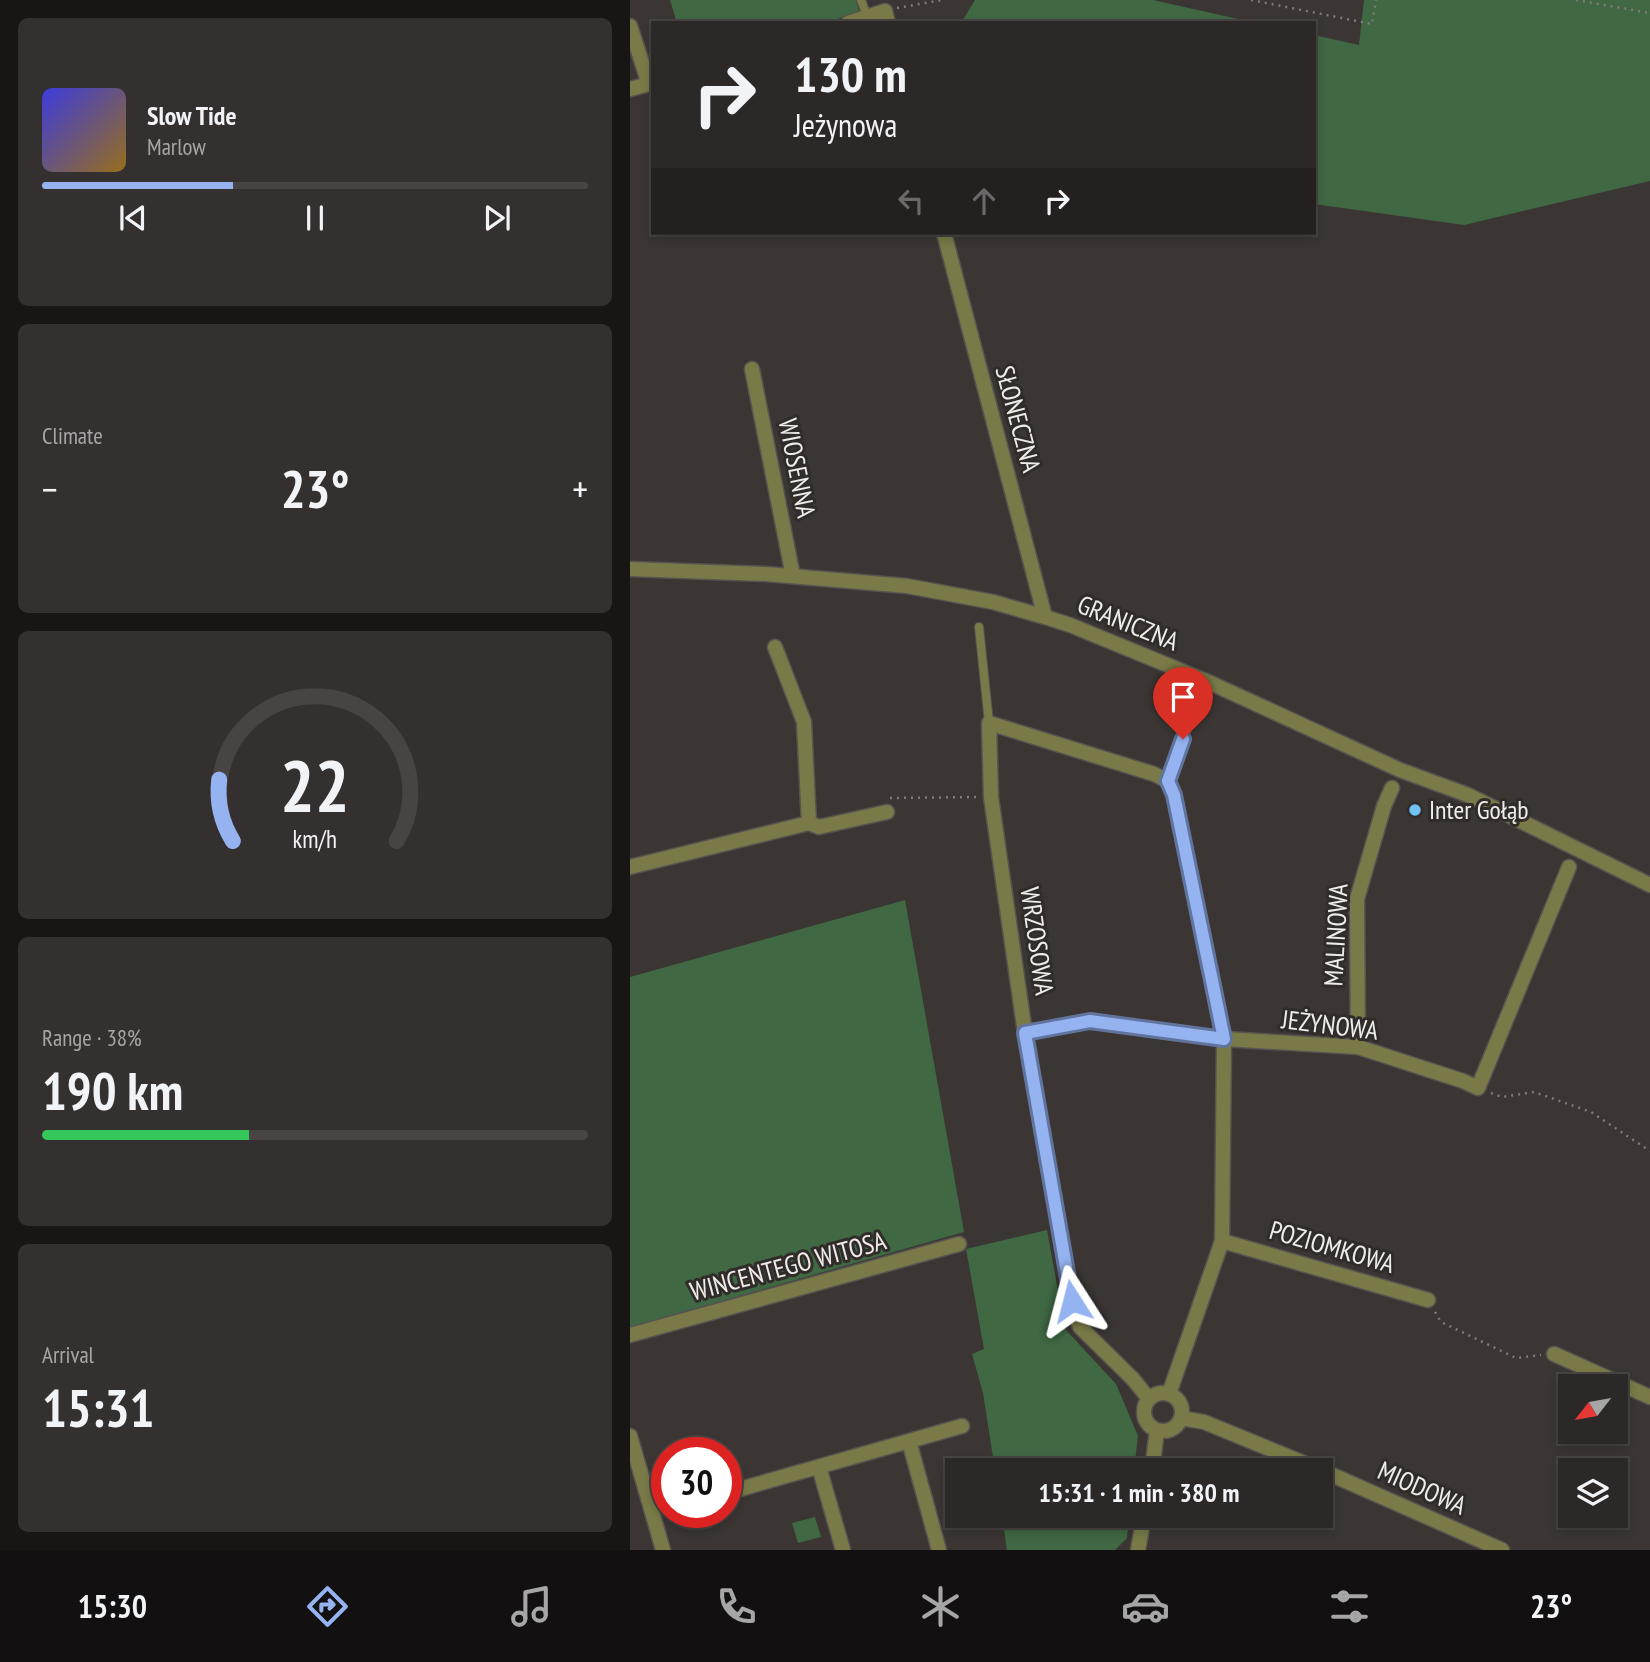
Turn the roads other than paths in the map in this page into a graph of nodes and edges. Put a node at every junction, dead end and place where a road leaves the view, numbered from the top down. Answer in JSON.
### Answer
{"nodes":[{"id":1,"x":861,"y":0,"type":"edge"},
{"id":2,"x":866,"y":16,"type":"junction"},
{"id":3,"x":887,"y":17,"type":"edge"},
{"id":4,"x":853,"y":21,"type":"edge"},
{"id":5,"x":630,"y":26,"type":"edge"},
{"id":6,"x":651,"y":84,"type":"edge"},
{"id":7,"x":630,"y":89,"type":"edge"},
{"id":8,"x":945,"y":235,"type":"edge"},
{"id":9,"x":752,"y":369,"type":"dead end"},
{"id":10,"x":630,"y":569,"type":"edge"},
{"id":11,"x":793,"y":576,"type":"junction"},
{"id":12,"x":1045,"y":617,"type":"junction"},
{"id":13,"x":979,"y":626,"type":"dead end"},
{"id":14,"x":775,"y":647,"type":"dead end"},
{"id":15,"x":1199,"y":697,"type":"dead end"},
{"id":16,"x":989,"y":723,"type":"junction"},
{"id":17,"x":1168,"y":781,"type":"junction"},
{"id":18,"x":1392,"y":788,"type":"dead end"},
{"id":19,"x":887,"y":812,"type":"dead end"},
{"id":20,"x":809,"y":822,"type":"junction"},
{"id":21,"x":630,"y":867,"type":"edge"},
{"id":22,"x":1569,"y":867,"type":"dead end"},
{"id":23,"x":1650,"y":885,"type":"edge"},
{"id":24,"x":1025,"y":1033,"type":"junction"},
{"id":25,"x":1224,"y":1039,"type":"junction"},
{"id":26,"x":1358,"y":1047,"type":"junction"},
{"id":27,"x":1222,"y":1241,"type":"junction"},
{"id":28,"x":959,"y":1244,"type":"dead end"},
{"id":29,"x":1429,"y":1300,"type":"road end"},
{"id":30,"x":630,"y":1335,"type":"edge"},
{"id":31,"x":1554,"y":1354,"type":"road end"},
{"id":32,"x":1169,"y":1394,"type":"junction"},
{"id":33,"x":1650,"y":1397,"type":"edge"},
{"id":34,"x":1149,"y":1399,"type":"junction"},
{"id":35,"x":1181,"y":1418,"type":"junction"},
{"id":36,"x":962,"y":1426,"type":"dead end"},
{"id":37,"x":1157,"y":1430,"type":"junction"},
{"id":38,"x":630,"y":1436,"type":"edge"},
{"id":39,"x":909,"y":1441,"type":"junction"},
{"id":40,"x":1154,"y":1458,"type":"edge"},
{"id":41,"x":1292,"y":1458,"type":"edge"},
{"id":42,"x":819,"y":1467,"type":"junction"},
{"id":43,"x":1333,"y":1475,"type":"edge"},
{"id":44,"x":742,"y":1489,"type":"edge"},
{"id":45,"x":1142,"y":1528,"type":"edge"},
{"id":46,"x":663,"y":1550,"type":"edge"},
{"id":47,"x":843,"y":1550,"type":"edge"},
{"id":48,"x":940,"y":1550,"type":"edge"},
{"id":49,"x":1138,"y":1550,"type":"edge"},
{"id":50,"x":1502,"y":1550,"type":"edge"}],
"edges":[{"from":1,"to":2,"type":"lane"},
{"from":2,"to":3,"type":"street"},
{"from":2,"to":4,"type":"street"},
{"from":5,"to":6,"type":"street"},
{"from":6,"to":7,"type":"street"},
{"from":8,"to":12,"type":"street","name":"SŁONECZNA"},
{"from":9,"to":11,"type":"street","name":"WIOSENNA"},
{"from":10,"to":11,"type":"street","name":"GRANICZNA"},
{"from":11,"to":12,"type":"street","name":"GRANICZNA"},
{"from":12,"to":23,"type":"street","name":"GRANICZNA"},
{"from":13,"to":16,"type":"lane","name":"WRZOSOWA"},
{"from":14,"to":20,"type":"street"},
{"from":15,"to":17,"type":"lane"},
{"from":16,"to":17,"type":"street"},
{"from":16,"to":24,"type":"street","name":"WRZOSOWA"},
{"from":17,"to":25,"type":"street"},
{"from":18,"to":26,"type":"street","name":"MALINOWA"},
{"from":19,"to":20,"type":"street"},
{"from":20,"to":21,"type":"street"},
{"from":22,"to":26,"type":"street","name":"JEŻYNOWA"},
{"from":24,"to":25,"type":"street","name":"JEŻYNOWA"},
{"from":24,"to":34,"type":"street","name":"WRZOSOWA"},
{"from":25,"to":26,"type":"street","name":"JEŻYNOWA"},
{"from":25,"to":27,"type":"street"},
{"from":27,"to":29,"type":"street","name":"POZIOMKOWA"},
{"from":27,"to":32,"type":"street"},
{"from":28,"to":30,"type":"street","name":"WINCENTEGO WITOSA"},
{"from":31,"to":33,"type":"street"},
{"from":32,"to":34,"type":"street"},
{"from":32,"to":35,"type":"street"},
{"from":34,"to":37,"type":"street"},
{"from":35,"to":37,"type":"street"},
{"from":35,"to":41,"type":"street","name":"MIODOWA"},
{"from":36,"to":39,"type":"street"},
{"from":37,"to":40,"type":"street"},
{"from":38,"to":46,"type":"street"},
{"from":39,"to":42,"type":"street"},
{"from":39,"to":48,"type":"street"},
{"from":42,"to":44,"type":"street"},
{"from":42,"to":47,"type":"street"},
{"from":43,"to":50,"type":"street","name":"MIODOWA"},
{"from":45,"to":49,"type":"street"}]}
